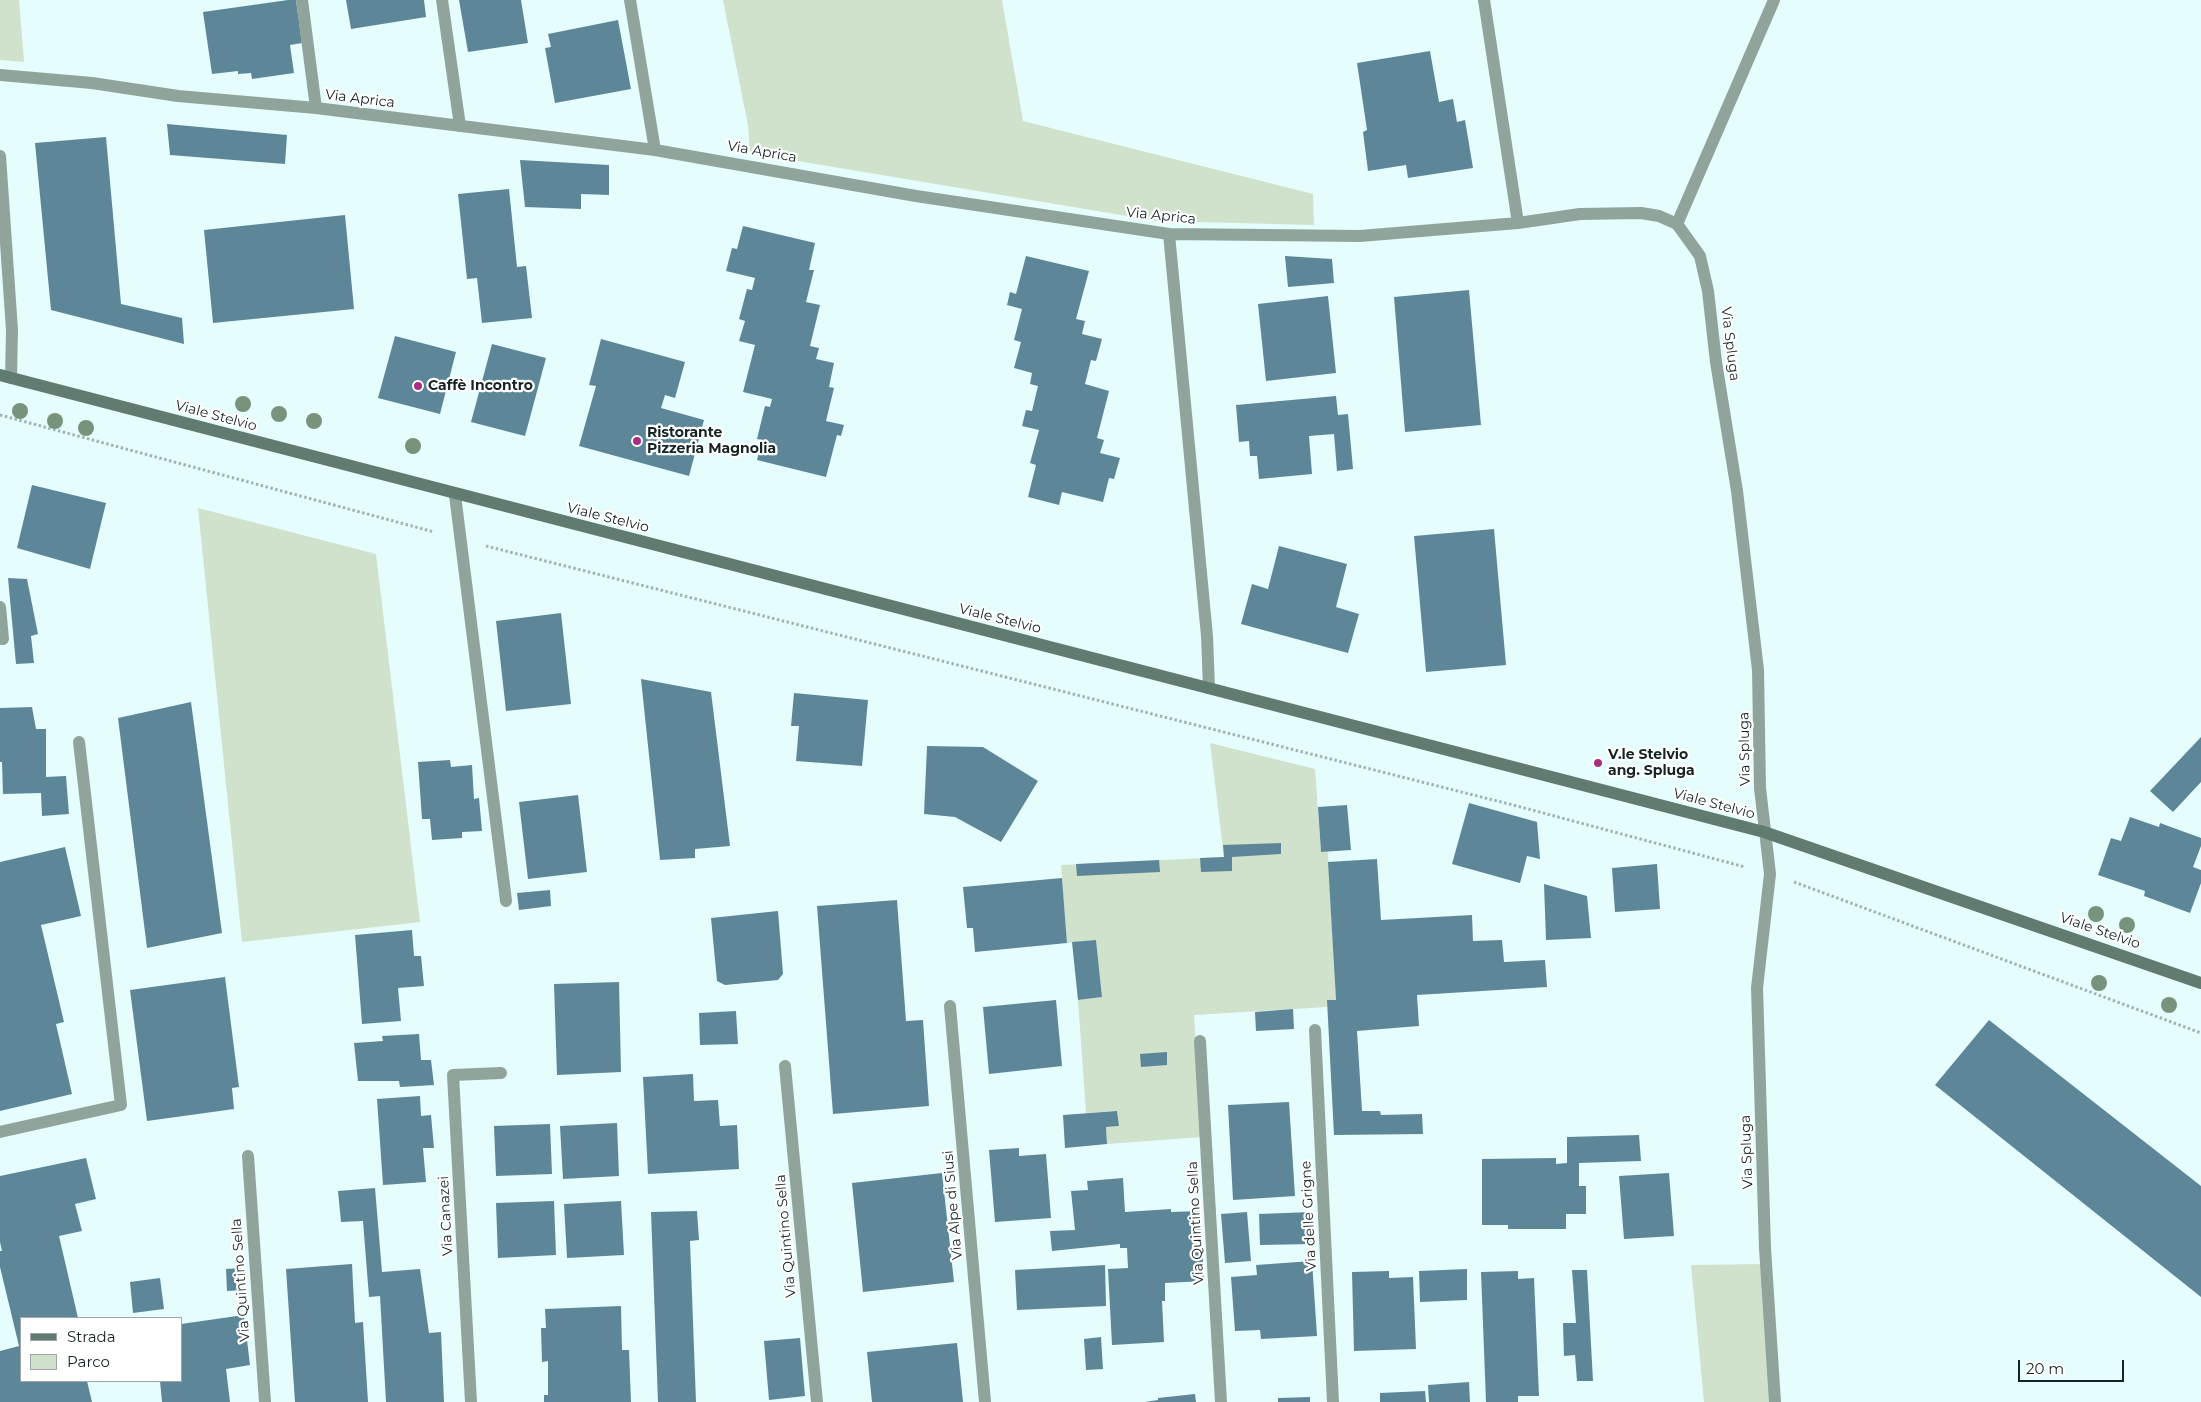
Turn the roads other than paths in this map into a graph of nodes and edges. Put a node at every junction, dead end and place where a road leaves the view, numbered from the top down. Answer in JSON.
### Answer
{"nodes":[{"id":1,"x":302,"y":0,"type":"edge"},
{"id":2,"x":442,"y":0,"type":"edge"},
{"id":3,"x":630,"y":0,"type":"edge"},
{"id":4,"x":1484,"y":0,"type":"edge"},
{"id":5,"x":1774,"y":0,"type":"edge"},
{"id":6,"x":0,"y":75,"type":"edge"},
{"id":7,"x":316,"y":108,"type":"junction"},
{"id":8,"x":460,"y":126,"type":"junction"},
{"id":9,"x":655,"y":150,"type":"junction"},
{"id":10,"x":0,"y":156,"type":"edge"},
{"id":11,"x":1518,"y":223,"type":"junction"},
{"id":12,"x":1677,"y":224,"type":"junction"},
{"id":13,"x":1169,"y":234,"type":"junction"},
{"id":14,"x":6,"y":377,"type":"edge"},
{"id":15,"x":455,"y":494,"type":"junction"},
{"id":16,"x":0,"y":607,"type":"edge"},
{"id":17,"x":0,"y":639,"type":"edge"},
{"id":18,"x":1210,"y":688,"type":"junction"},
{"id":19,"x":80,"y":742,"type":"dead end"},
{"id":20,"x":1764,"y":832,"type":"junction"},
{"id":21,"x":506,"y":901,"type":"dead end"},
{"id":22,"x":2201,"y":983,"type":"edge"},
{"id":23,"x":950,"y":1006,"type":"dead end"},
{"id":24,"x":1315,"y":1030,"type":"dead end"},
{"id":25,"x":1200,"y":1041,"type":"dead end"},
{"id":26,"x":785,"y":1066,"type":"dead end"},
{"id":27,"x":501,"y":1073,"type":"dead end"},
{"id":28,"x":0,"y":1132,"type":"edge"},
{"id":29,"x":248,"y":1156,"type":"dead end"},
{"id":30,"x":265,"y":1402,"type":"edge"},
{"id":31,"x":471,"y":1402,"type":"edge"},
{"id":32,"x":817,"y":1402,"type":"edge"},
{"id":33,"x":985,"y":1402,"type":"edge"},
{"id":34,"x":1222,"y":1402,"type":"edge"},
{"id":35,"x":1333,"y":1402,"type":"edge"},
{"id":36,"x":1775,"y":1402,"type":"edge"}],
"edges":[{"from":1,"to":7,"type":"street"},
{"from":2,"to":8,"type":"street"},
{"from":3,"to":9,"type":"street"},
{"from":4,"to":11,"type":"street"},
{"from":5,"to":12,"type":"street"},
{"from":6,"to":7,"type":"street","name":"Via Aprica"},
{"from":7,"to":8,"type":"street","name":"Via Aprica"},
{"from":8,"to":9,"type":"street","name":"Via Aprica"},
{"from":9,"to":13,"type":"street","name":"Via Aprica"},
{"from":10,"to":14,"type":"street"},
{"from":11,"to":12,"type":"street"},
{"from":11,"to":13,"type":"street","name":"Via Aprica"},
{"from":12,"to":20,"type":"street","name":"Via Spluga"},
{"from":13,"to":18,"type":"street"},
{"from":14,"to":15,"type":"street","name":"Viale Stelvio"},
{"from":15,"to":18,"type":"street","name":"Viale Stelvio"},
{"from":15,"to":21,"type":"street"},
{"from":16,"to":17,"type":"street"},
{"from":18,"to":20,"type":"street","name":"Viale Stelvio"},
{"from":19,"to":28,"type":"street"},
{"from":20,"to":22,"type":"street","name":"Viale Stelvio"},
{"from":20,"to":36,"type":"street","name":"Via Spluga"},
{"from":23,"to":33,"type":"street","name":"Via Alpe di Siusi"},
{"from":24,"to":35,"type":"street","name":"Via delle Grigne"},
{"from":25,"to":34,"type":"street","name":"Via Quintino Sella"},
{"from":26,"to":32,"type":"street","name":"Via Quintino Sella"},
{"from":27,"to":31,"type":"street","name":"Via Canazei"},
{"from":29,"to":30,"type":"street","name":"Via Quintino Sella"}]}
